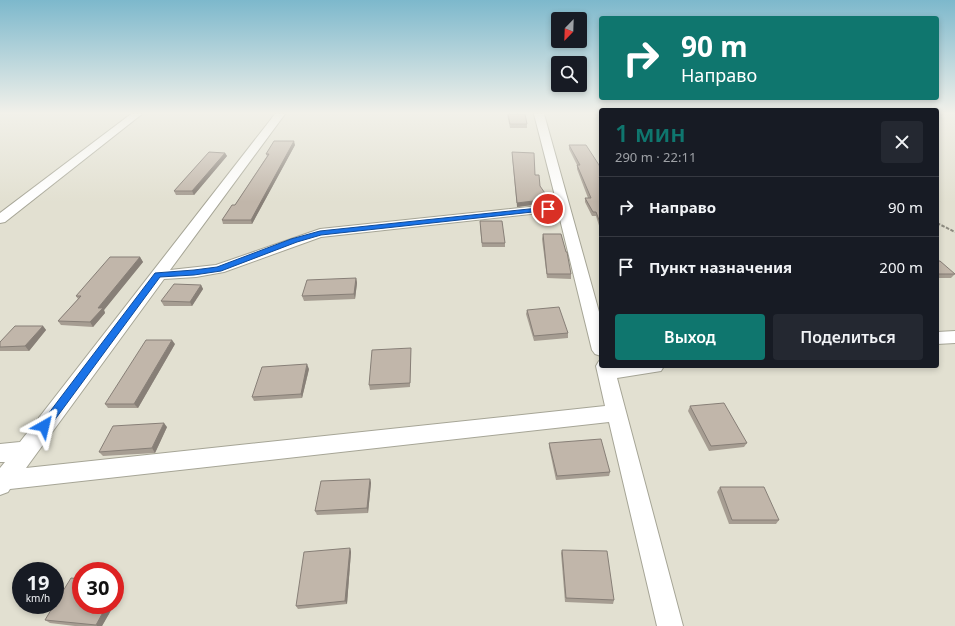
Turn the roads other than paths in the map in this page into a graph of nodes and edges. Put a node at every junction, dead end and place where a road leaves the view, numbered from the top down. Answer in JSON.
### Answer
{"nodes":[{"id":1,"x":99,"y":143,"type":"edge"},
{"id":2,"x":258,"y":143,"type":"edge"},
{"id":3,"x":547,"y":143,"type":"edge"},
{"id":4,"x":564,"y":207,"type":"junction"},
{"id":5,"x":0,"y":219,"type":"edge"},
{"id":6,"x":158,"y":275,"type":"junction"},
{"id":7,"x":955,"y":337,"type":"edge"},
{"id":8,"x":939,"y":338,"type":"edge"},
{"id":9,"x":599,"y":342,"type":"edge"},
{"id":10,"x":622,"y":368,"type":"edge"},
{"id":11,"x":606,"y":369,"type":"edge"},
{"id":12,"x":618,"y":413,"type":"junction"},
{"id":13,"x":26,"y":451,"type":"junction"},
{"id":14,"x":0,"y":453,"type":"edge"},
{"id":15,"x":2,"y":483,"type":"edge"},
{"id":16,"x":670,"y":626,"type":"edge"}],
"edges":[{"from":1,"to":5,"type":"street"},
{"from":2,"to":6,"type":"street"},
{"from":3,"to":4,"type":"street"},
{"from":4,"to":6,"type":"street"},
{"from":4,"to":9,"type":"street"},
{"from":6,"to":13,"type":"street"},
{"from":7,"to":8,"type":"street"},
{"from":10,"to":11,"type":"street"},
{"from":11,"to":12,"type":"street"},
{"from":12,"to":15,"type":"street"},
{"from":12,"to":16,"type":"street"},
{"from":13,"to":14,"type":"street"},
{"from":13,"to":15,"type":"street"}]}
